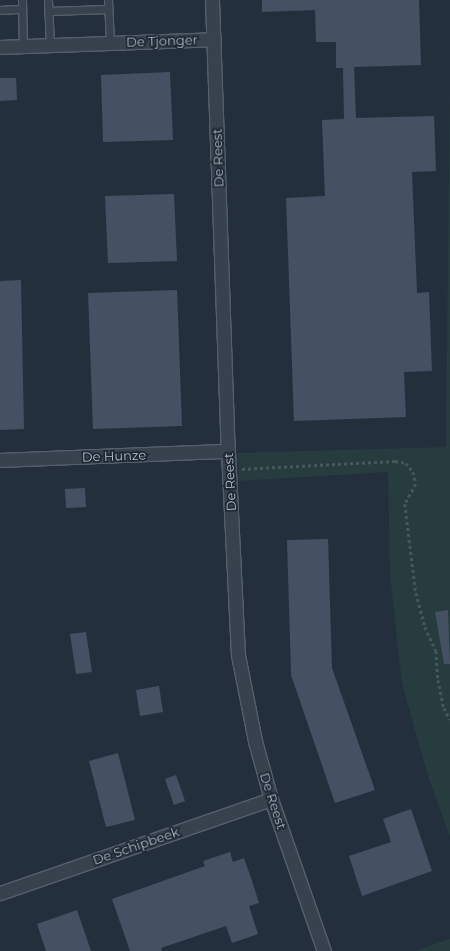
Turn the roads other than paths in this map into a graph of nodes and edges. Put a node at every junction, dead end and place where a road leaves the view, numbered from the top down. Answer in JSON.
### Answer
{"nodes":[{"id":1,"x":22,"y":0,"type":"edge"},
{"id":2,"x":48,"y":0,"type":"edge"},
{"id":3,"x":108,"y":0,"type":"edge"},
{"id":4,"x":212,"y":0,"type":"edge"},
{"id":5,"x":22,"y":9,"type":"junction"},
{"id":6,"x":108,"y":9,"type":"junction"},
{"id":7,"x":0,"y":10,"type":"edge"},
{"id":8,"x":48,"y":11,"type":"junction"},
{"id":9,"x":214,"y":39,"type":"junction"},
{"id":10,"x":110,"y":43,"type":"junction"},
{"id":11,"x":50,"y":45,"type":"junction"},
{"id":12,"x":23,"y":46,"type":"junction"},
{"id":13,"x":0,"y":47,"type":"edge"},
{"id":14,"x":228,"y":451,"type":"junction"},
{"id":15,"x":0,"y":460,"type":"edge"},
{"id":16,"x":271,"y":799,"type":"junction"},
{"id":17,"x":0,"y":893,"type":"edge"},
{"id":18,"x":324,"y":951,"type":"edge"}],
"edges":[{"from":1,"to":5,"type":"lane"},
{"from":2,"to":8,"type":"lane"},
{"from":3,"to":6,"type":"lane","name":"De Tjonger"},
{"from":4,"to":9,"type":"street","name":"De Reest"},
{"from":5,"to":7,"type":"lane"},
{"from":5,"to":12,"type":"lane"},
{"from":6,"to":8,"type":"lane"},
{"from":6,"to":10,"type":"lane","name":"De Tjonger"},
{"from":8,"to":11,"type":"lane"},
{"from":9,"to":10,"type":"street","name":"De Tjonger"},
{"from":9,"to":14,"type":"street","name":"De Reest"},
{"from":10,"to":11,"type":"street","name":"De Tjonger"},
{"from":11,"to":12,"type":"street","name":"De Tjonger"},
{"from":12,"to":13,"type":"street","name":"De Tjonger"},
{"from":14,"to":15,"type":"street","name":"De Hunze"},
{"from":14,"to":16,"type":"street","name":"De Reest"},
{"from":16,"to":17,"type":"street","name":"De Schipbeek"},
{"from":16,"to":18,"type":"street","name":"De Reest"}]}
